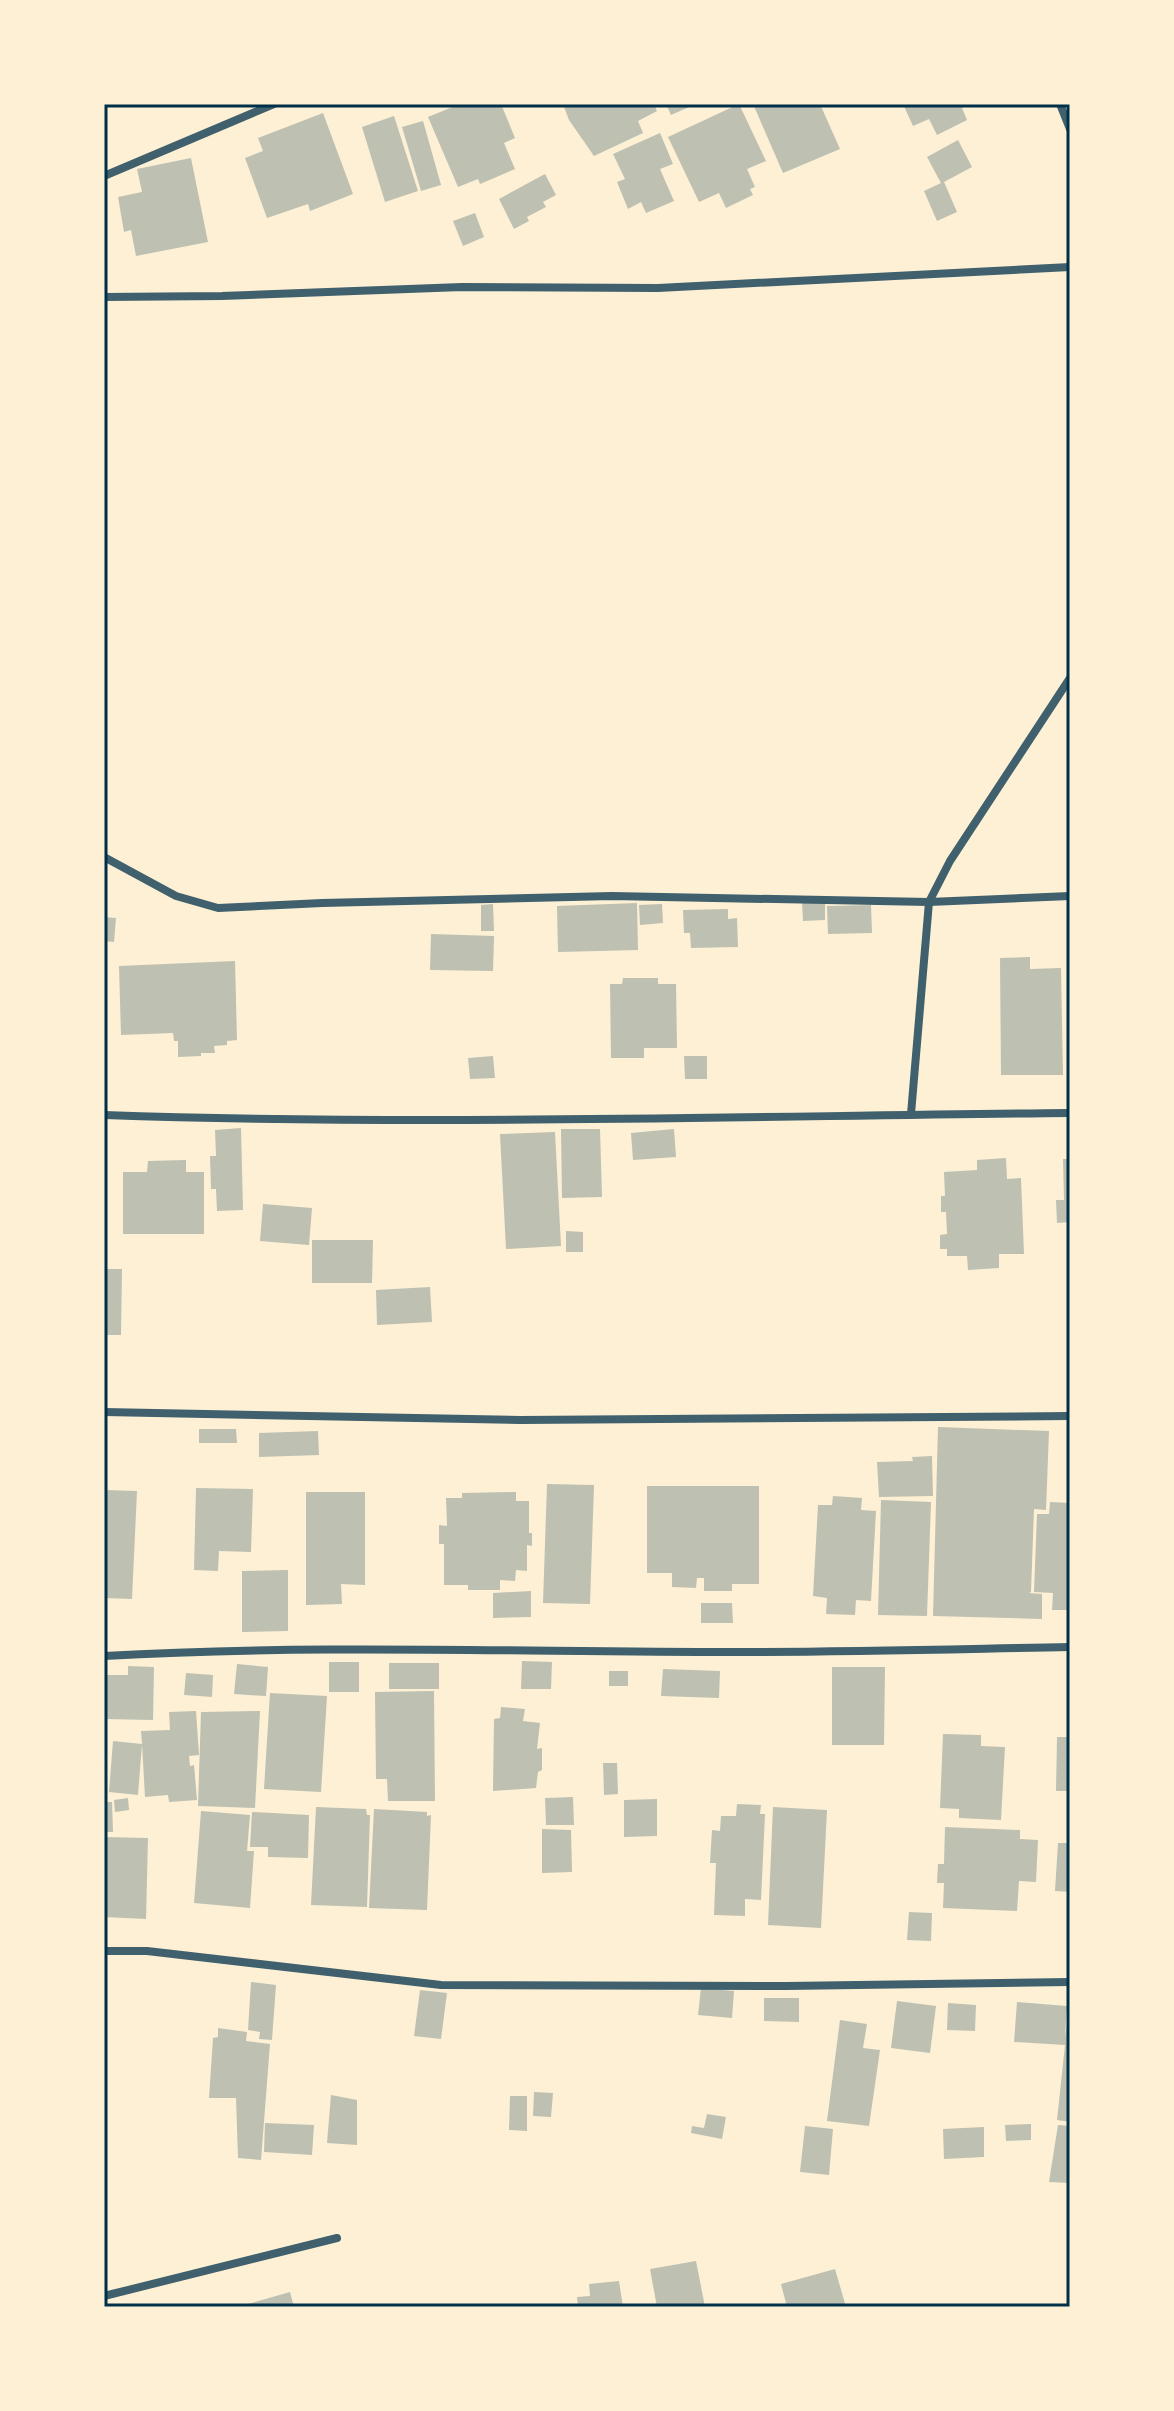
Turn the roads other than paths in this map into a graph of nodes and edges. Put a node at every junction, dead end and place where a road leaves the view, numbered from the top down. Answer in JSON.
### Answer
{"nodes":[{"id":1,"x":274,"y":104,"type":"edge"},
{"id":2,"x":1060,"y":104,"type":"edge"},
{"id":3,"x":1070,"y":129,"type":"edge"},
{"id":4,"x":104,"y":176,"type":"edge"},
{"id":5,"x":1070,"y":267,"type":"edge"},
{"id":6,"x":104,"y":297,"type":"edge"},
{"id":7,"x":1070,"y":678,"type":"edge"},
{"id":8,"x":104,"y":857,"type":"edge"},
{"id":9,"x":1070,"y":896,"type":"edge"},
{"id":10,"x":929,"y":902,"type":"junction"},
{"id":11,"x":1070,"y":1113,"type":"edge"},
{"id":12,"x":911,"y":1114,"type":"junction"},
{"id":13,"x":104,"y":1115,"type":"edge"},
{"id":14,"x":104,"y":1412,"type":"edge"},
{"id":15,"x":1070,"y":1416,"type":"edge"},
{"id":16,"x":1070,"y":1647,"type":"edge"},
{"id":17,"x":104,"y":1656,"type":"edge"},
{"id":18,"x":104,"y":1951,"type":"edge"},
{"id":19,"x":1070,"y":1982,"type":"edge"},
{"id":20,"x":337,"y":2238,"type":"dead end"},
{"id":21,"x":104,"y":2296,"type":"edge"}],
"edges":[{"from":1,"to":4,"type":"street"},
{"from":2,"to":3,"type":"street"},
{"from":5,"to":6,"type":"street"},
{"from":7,"to":10,"type":"street"},
{"from":8,"to":10,"type":"street"},
{"from":9,"to":10,"type":"street"},
{"from":10,"to":12,"type":"street"},
{"from":11,"to":12,"type":"street"},
{"from":12,"to":13,"type":"street"},
{"from":14,"to":15,"type":"street"},
{"from":16,"to":17,"type":"street"},
{"from":18,"to":19,"type":"street"},
{"from":20,"to":21,"type":"street"}]}
